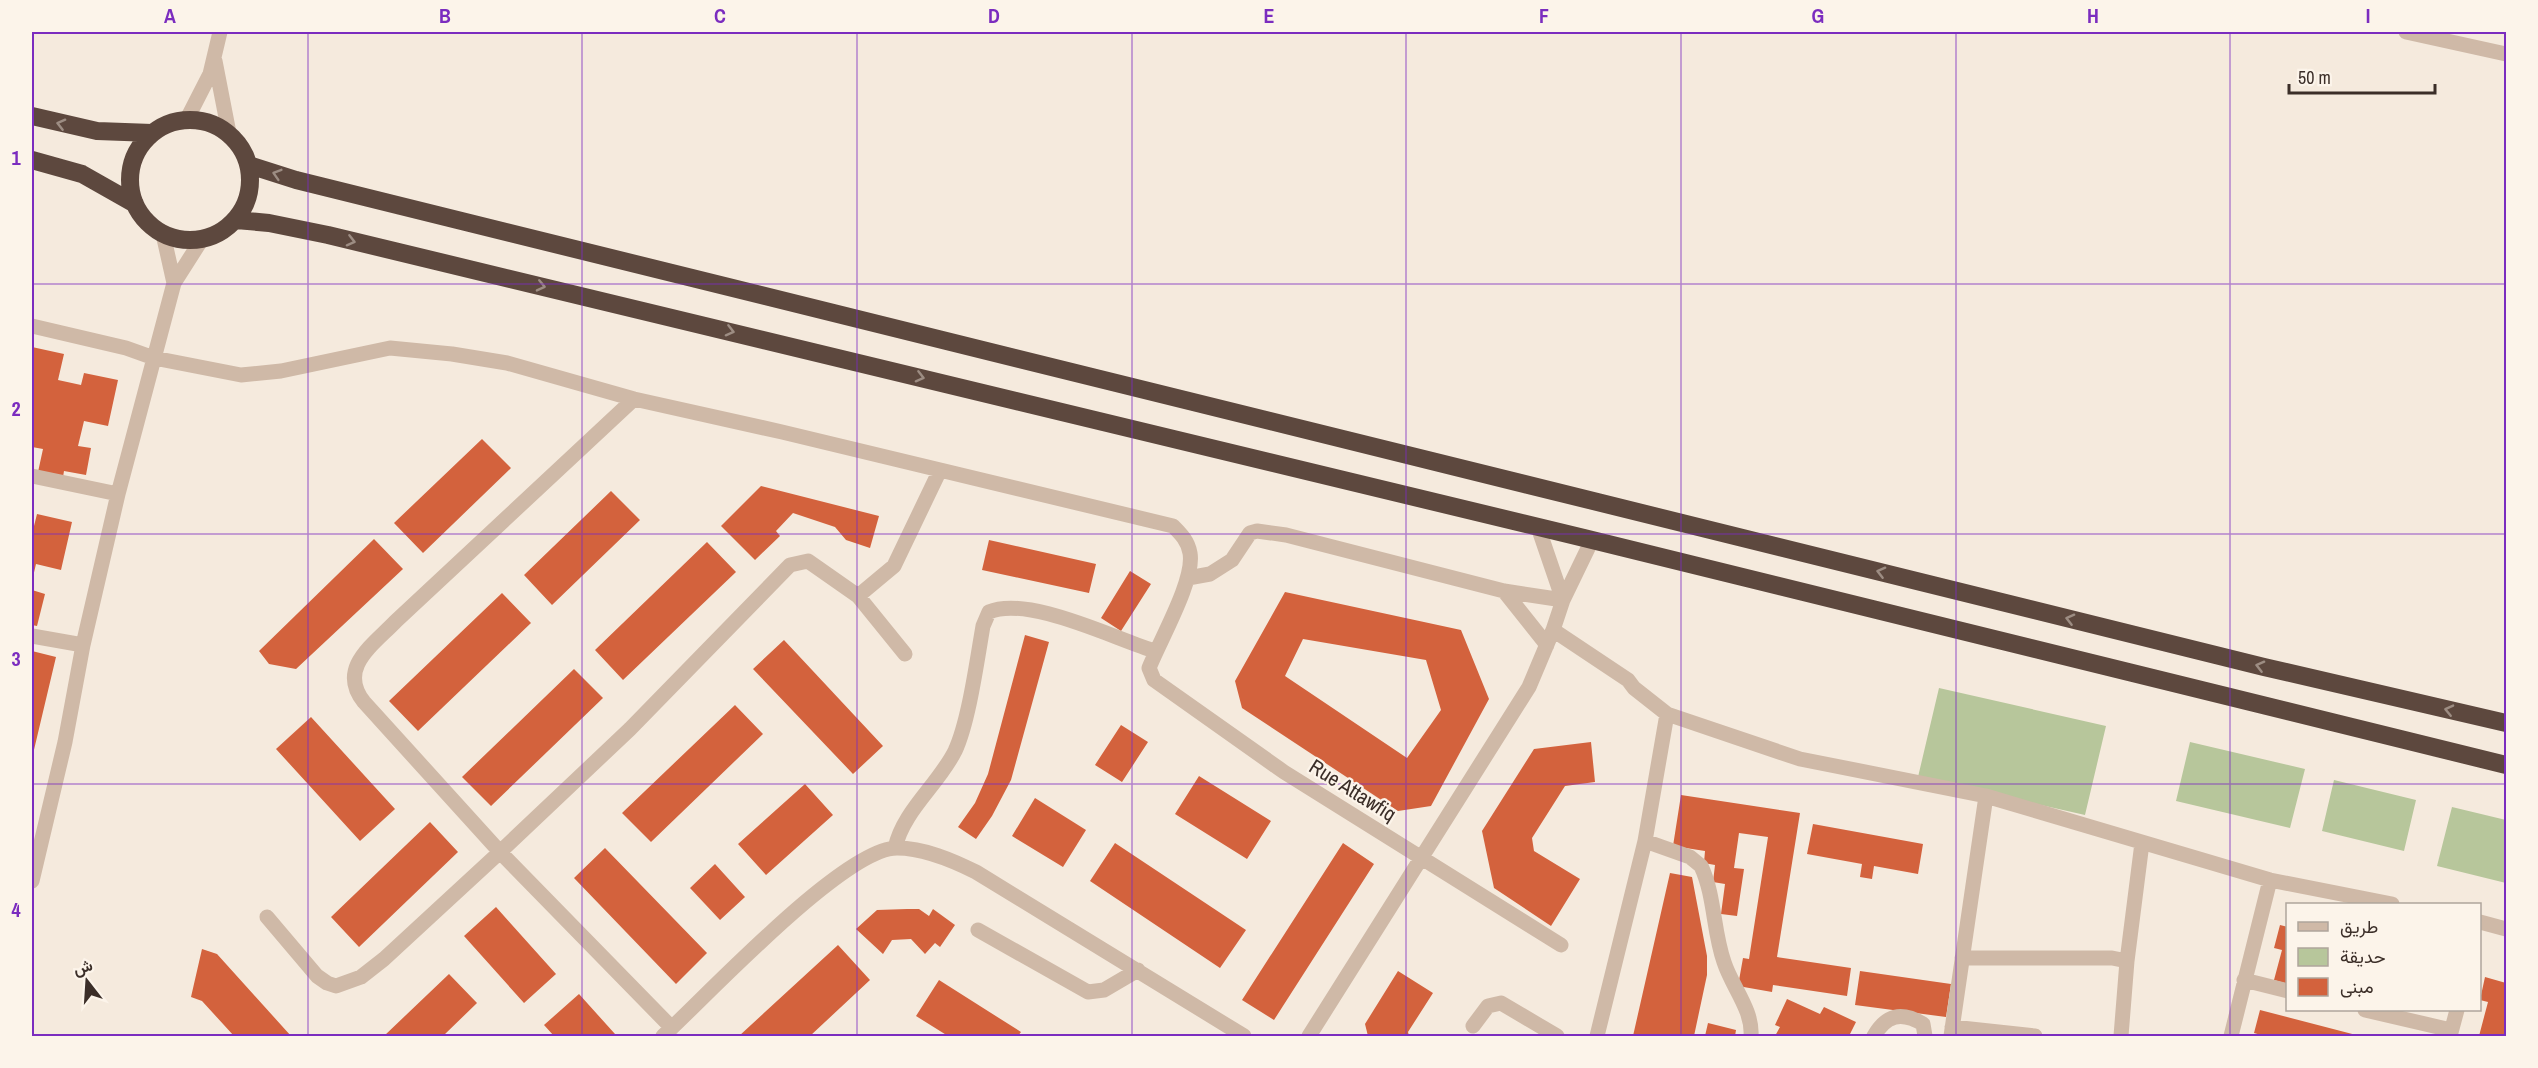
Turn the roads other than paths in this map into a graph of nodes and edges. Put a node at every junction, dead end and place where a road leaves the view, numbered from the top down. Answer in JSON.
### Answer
{"nodes":[{"id":1,"x":220,"y":32,"type":"edge"},
{"id":2,"x":2406,"y":32,"type":"edge"},
{"id":3,"x":2481,"y":32,"type":"edge"},
{"id":4,"x":2477,"y":47,"type":"junction"},
{"id":5,"x":2506,"y":54,"type":"edge"},
{"id":6,"x":215,"y":58,"type":"junction"},
{"id":7,"x":32,"y":116,"type":"edge"},
{"id":8,"x":187,"y":119,"type":"junction"},
{"id":9,"x":152,"y":133,"type":"junction"},
{"id":10,"x":229,"y":133,"type":"junction"},
{"id":11,"x":32,"y":160,"type":"edge"},
{"id":12,"x":249,"y":165,"type":"junction"},
{"id":13,"x":135,"y":204,"type":"junction"},
{"id":14,"x":236,"y":220,"type":"junction"},
{"id":15,"x":163,"y":234,"type":"junction"},
{"id":16,"x":202,"y":239,"type":"junction"},
{"id":17,"x":174,"y":283,"type":"junction"},
{"id":18,"x":32,"y":326,"type":"edge"},
{"id":19,"x":154,"y":358,"type":"junction"},
{"id":20,"x":634,"y":399,"type":"junction"},
{"id":21,"x":939,"y":470,"type":"junction"},
{"id":22,"x":32,"y":476,"type":"edge"},
{"id":23,"x":118,"y":494,"type":"junction"},
{"id":24,"x":1538,"y":527,"type":"junction"},
{"id":25,"x":1592,"y":540,"type":"junction"},
{"id":26,"x":1188,"y":578,"type":"junction"},
{"id":27,"x":1504,"y":591,"type":"junction"},
{"id":28,"x":858,"y":596,"type":"junction"},
{"id":29,"x":1563,"y":600,"type":"junction"},
{"id":30,"x":1553,"y":630,"type":"junction"},
{"id":31,"x":32,"y":636,"type":"edge"},
{"id":32,"x":83,"y":645,"type":"junction"},
{"id":33,"x":1547,"y":645,"type":"junction"},
{"id":34,"x":1155,"y":651,"type":"junction"},
{"id":35,"x":904,"y":654,"type":"dead end"},
{"id":36,"x":1667,"y":714,"type":"junction"},
{"id":37,"x":2506,"y":723,"type":"edge"},
{"id":38,"x":2506,"y":765,"type":"edge"},
{"id":39,"x":1986,"y":796,"type":"junction"},
{"id":40,"x":36,"y":835,"type":"edge"},
{"id":41,"x":1645,"y":841,"type":"junction"},
{"id":42,"x":2142,"y":843,"type":"junction"},
{"id":43,"x":895,"y":848,"type":"junction"},
{"id":44,"x":500,"y":852,"type":"junction"},
{"id":45,"x":1421,"y":856,"type":"junction"},
{"id":46,"x":2270,"y":880,"type":"junction"},
{"id":47,"x":32,"y":881,"type":"edge"},
{"id":48,"x":2387,"y":903,"type":"edge"},
{"id":49,"x":267,"y":917,"type":"dead end"},
{"id":50,"x":2481,"y":924,"type":"edge"},
{"id":51,"x":2506,"y":929,"type":"edge"},
{"id":52,"x":978,"y":930,"type":"dead end"},
{"id":53,"x":1561,"y":945,"type":"dead end"},
{"id":54,"x":1962,"y":958,"type":"junction"},
{"id":55,"x":2127,"y":961,"type":"junction"},
{"id":56,"x":1138,"y":970,"type":"junction"},
{"id":57,"x":2244,"y":980,"type":"junction"},
{"id":58,"x":2286,"y":990,"type":"edge"},
{"id":59,"x":2369,"y":1011,"type":"edge"},
{"id":60,"x":2457,"y":1011,"type":"edge"},
{"id":61,"x":1473,"y":1026,"type":"dead end"},
{"id":62,"x":667,"y":1032,"type":"edge"},
{"id":63,"x":1951,"y":1032,"type":"edge"},
{"id":64,"x":2451,"y":1033,"type":"edge"},
{"id":65,"x":1244,"y":1036,"type":"edge"},
{"id":66,"x":1308,"y":1036,"type":"edge"},
{"id":67,"x":1557,"y":1036,"type":"edge"},
{"id":68,"x":1597,"y":1036,"type":"edge"},
{"id":69,"x":1751,"y":1036,"type":"edge"},
{"id":70,"x":1874,"y":1036,"type":"edge"},
{"id":71,"x":1925,"y":1036,"type":"edge"},
{"id":72,"x":2035,"y":1036,"type":"edge"},
{"id":73,"x":2121,"y":1036,"type":"edge"},
{"id":74,"x":2231,"y":1036,"type":"edge"}],
"edges":[{"from":1,"to":6,"type":"street"},
{"from":2,"to":4,"type":"street"},
{"from":3,"to":4,"type":"street"},
{"from":4,"to":5,"type":"street"},
{"from":6,"to":8,"type":"street"},
{"from":6,"to":10,"type":"street"},
{"from":9,"to":7,"type":"highway","one_way":true},
{"from":8,"to":9,"type":"highway"},
{"from":8,"to":10,"type":"highway"},
{"from":9,"to":13,"type":"highway"},
{"from":10,"to":12,"type":"highway"},
{"from":11,"to":13,"type":"highway"},
{"from":12,"to":14,"type":"highway"},
{"from":37,"to":12,"type":"highway","one_way":true},
{"from":13,"to":15,"type":"highway"},
{"from":14,"to":16,"type":"highway"},
{"from":14,"to":24,"type":"highway","one_way":true},
{"from":15,"to":16,"type":"highway"},
{"from":15,"to":17,"type":"street"},
{"from":16,"to":17,"type":"street"},
{"from":17,"to":19,"type":"street"},
{"from":18,"to":19,"type":"street"},
{"from":19,"to":20,"type":"street"},
{"from":19,"to":23,"type":"street"},
{"from":20,"to":21,"type":"street"},
{"from":20,"to":44,"type":"street"},
{"from":21,"to":26,"type":"street"},
{"from":21,"to":28,"type":"street"},
{"from":22,"to":23,"type":"street"},
{"from":23,"to":32,"type":"street"},
{"from":24,"to":25,"type":"highway"},
{"from":24,"to":29,"type":"street"},
{"from":25,"to":29,"type":"street"},
{"from":25,"to":38,"type":"highway"},
{"from":26,"to":27,"type":"street"},
{"from":26,"to":34,"type":"street"},
{"from":27,"to":29,"type":"street"},
{"from":27,"to":33,"type":"street"},
{"from":28,"to":35,"type":"street"},
{"from":28,"to":44,"type":"street"},
{"from":29,"to":30,"type":"street"},
{"from":30,"to":33,"type":"street"},
{"from":30,"to":36,"type":"street"},
{"from":31,"to":32,"type":"street"},
{"from":32,"to":40,"type":"street"},
{"from":33,"to":45,"type":"street"},
{"from":34,"to":43,"type":"street"},
{"from":34,"to":45,"type":"street","name":"Rue Attawfiq"},
{"from":36,"to":39,"type":"street"},
{"from":36,"to":41,"type":"street"},
{"from":39,"to":42,"type":"street"},
{"from":39,"to":54,"type":"street"},
{"from":40,"to":47,"type":"street"},
{"from":41,"to":68,"type":"street"},
{"from":41,"to":69,"type":"street"},
{"from":42,"to":46,"type":"street"},
{"from":42,"to":55,"type":"street"},
{"from":43,"to":56,"type":"street"},
{"from":43,"to":62,"type":"street"},
{"from":44,"to":49,"type":"street"},
{"from":44,"to":62,"type":"street"},
{"from":45,"to":53,"type":"street","name":"Rue Attawfiq"},
{"from":45,"to":66,"type":"street"},
{"from":46,"to":48,"type":"street"},
{"from":46,"to":57,"type":"street"},
{"from":50,"to":51,"type":"street"},
{"from":52,"to":56,"type":"street"},
{"from":54,"to":55,"type":"street"},
{"from":54,"to":63,"type":"street"},
{"from":55,"to":73,"type":"street"},
{"from":56,"to":65,"type":"street"},
{"from":57,"to":58,"type":"street"},
{"from":57,"to":74,"type":"street"},
{"from":59,"to":64,"type":"street"},
{"from":60,"to":64,"type":"street"},
{"from":61,"to":67,"type":"street"},
{"from":63,"to":72,"type":"street"},
{"from":70,"to":71,"type":"street"}]}
